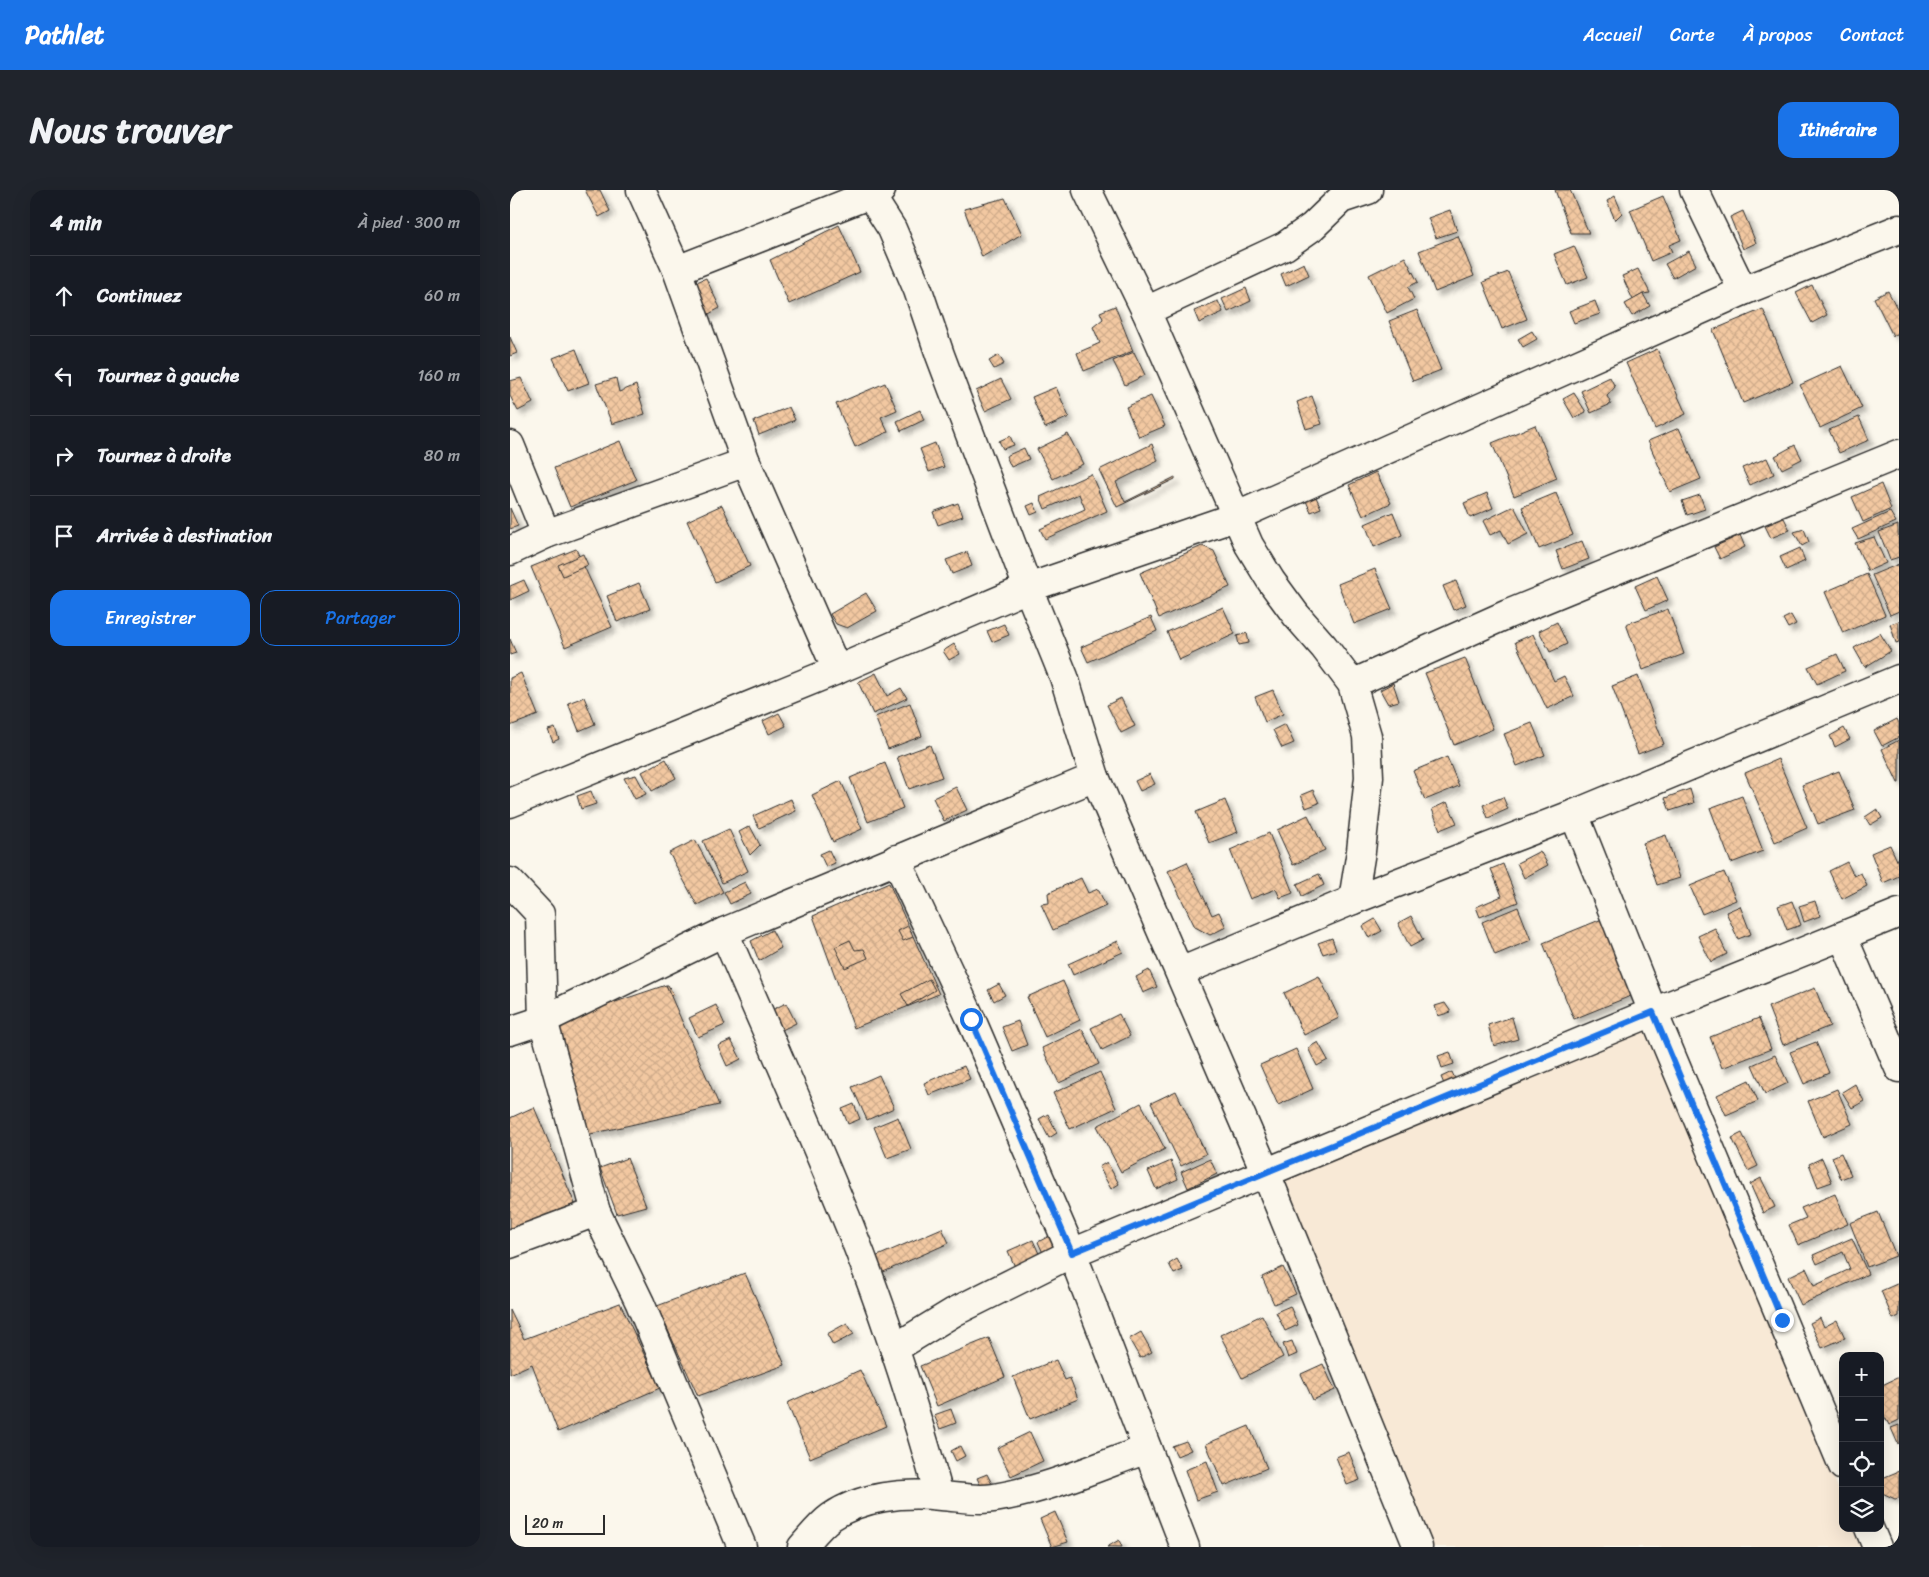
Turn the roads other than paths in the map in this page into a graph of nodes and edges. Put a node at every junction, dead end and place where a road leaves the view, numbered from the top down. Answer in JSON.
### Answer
{"nodes":[{"id":1,"x":641,"y":190,"type":"edge"},
{"id":2,"x":1087,"y":190,"type":"edge"},
{"id":3,"x":1368,"y":190,"type":"edge"},
{"id":4,"x":1694,"y":190,"type":"edge"},
{"id":5,"x":872,"y":192,"type":"edge"},
{"id":6,"x":1342,"y":195,"type":"edge"},
{"id":7,"x":1899,"y":228,"type":"edge"},
{"id":8,"x":677,"y":270,"type":"junction"},
{"id":9,"x":1743,"y":290,"type":"junction"},
{"id":10,"x":1146,"y":311,"type":"junction"},
{"id":11,"x":510,"y":445,"type":"edge"},
{"id":12,"x":1899,"y":454,"type":"edge"},
{"id":13,"x":746,"y":462,"type":"junction"},
{"id":14,"x":1235,"y":517,"type":"junction"},
{"id":15,"x":546,"y":534,"type":"junction"},
{"id":16,"x":510,"y":551,"type":"edge"},
{"id":17,"x":1028,"y":588,"type":"junction"},
{"id":18,"x":837,"y":670,"type":"junction"},
{"id":19,"x":1899,"y":679,"type":"edge"},
{"id":20,"x":1352,"y":684,"type":"junction"},
{"id":21,"x":1095,"y":777,"type":"junction"},
{"id":22,"x":510,"y":803,"type":"edge"},
{"id":23,"x":1574,"y":814,"type":"junction"},
{"id":24,"x":896,"y":859,"type":"junction"},
{"id":25,"x":510,"y":882,"type":"edge"},
{"id":26,"x":1353,"y":900,"type":"junction"},
{"id":27,"x":1899,"y":913,"type":"edge"},
{"id":28,"x":724,"y":932,"type":"junction"},
{"id":29,"x":1843,"y":936,"type":"junction"},
{"id":30,"x":1180,"y":972,"type":"junction"},
{"id":31,"x":1653,"y":1012,"type":"junction"},
{"id":32,"x":543,"y":1020,"type":"junction"},
{"id":33,"x":510,"y":1031,"type":"edge"},
{"id":34,"x":1899,"y":1068,"type":"edge"},
{"id":35,"x":1266,"y":1172,"type":"junction"},
{"id":36,"x":596,"y":1212,"type":"junction"},
{"id":37,"x":510,"y":1244,"type":"edge"},
{"id":38,"x":1072,"y":1253,"type":"junction"},
{"id":39,"x":895,"y":1348,"type":"junction"},
{"id":40,"x":1147,"y":1449,"type":"junction"},
{"id":41,"x":1839,"y":1456,"type":"edge"},
{"id":42,"x":940,"y":1496,"type":"junction"},
{"id":43,"x":1871,"y":1532,"type":"edge"},
{"id":44,"x":742,"y":1547,"type":"edge"},
{"id":45,"x":802,"y":1547,"type":"edge"},
{"id":46,"x":1185,"y":1547,"type":"edge"},
{"id":47,"x":1418,"y":1547,"type":"edge"},
{"id":48,"x":1877,"y":1547,"type":"edge"}],
"edges":[{"from":1,"to":8,"type":"street"},
{"from":2,"to":10,"type":"street"},
{"from":3,"to":6,"type":"street"},
{"from":4,"to":9,"type":"street"},
{"from":5,"to":8,"type":"street"},
{"from":5,"to":17,"type":"street"},
{"from":6,"to":10,"type":"street"},
{"from":7,"to":9,"type":"street"},
{"from":8,"to":13,"type":"street"},
{"from":9,"to":14,"type":"street"},
{"from":10,"to":14,"type":"street"},
{"from":11,"to":15,"type":"street"},
{"from":12,"to":20,"type":"street"},
{"from":13,"to":15,"type":"street"},
{"from":13,"to":18,"type":"street"},
{"from":14,"to":17,"type":"street"},
{"from":14,"to":20,"type":"street"},
{"from":15,"to":16,"type":"street"},
{"from":17,"to":18,"type":"street"},
{"from":17,"to":21,"type":"street"},
{"from":18,"to":22,"type":"street"},
{"from":19,"to":23,"type":"street"},
{"from":20,"to":26,"type":"street"},
{"from":21,"to":24,"type":"street"},
{"from":21,"to":30,"type":"street"},
{"from":23,"to":26,"type":"street"},
{"from":23,"to":31,"type":"street"},
{"from":24,"to":28,"type":"street"},
{"from":24,"to":38,"type":"street"},
{"from":25,"to":32,"type":"street"},
{"from":26,"to":30,"type":"street"},
{"from":27,"to":29,"type":"street"},
{"from":28,"to":32,"type":"street"},
{"from":28,"to":39,"type":"street"},
{"from":29,"to":31,"type":"street"},
{"from":29,"to":34,"type":"street"},
{"from":30,"to":35,"type":"street"},
{"from":31,"to":35,"type":"street"},
{"from":31,"to":41,"type":"street"},
{"from":32,"to":33,"type":"street"},
{"from":32,"to":36,"type":"street"},
{"from":35,"to":38,"type":"street"},
{"from":35,"to":47,"type":"street"},
{"from":36,"to":37,"type":"street"},
{"from":36,"to":44,"type":"street"},
{"from":38,"to":39,"type":"street"},
{"from":38,"to":40,"type":"street"},
{"from":39,"to":42,"type":"street"},
{"from":40,"to":42,"type":"street"},
{"from":40,"to":46,"type":"street"},
{"from":42,"to":45,"type":"street"},
{"from":43,"to":48,"type":"street"}]}
